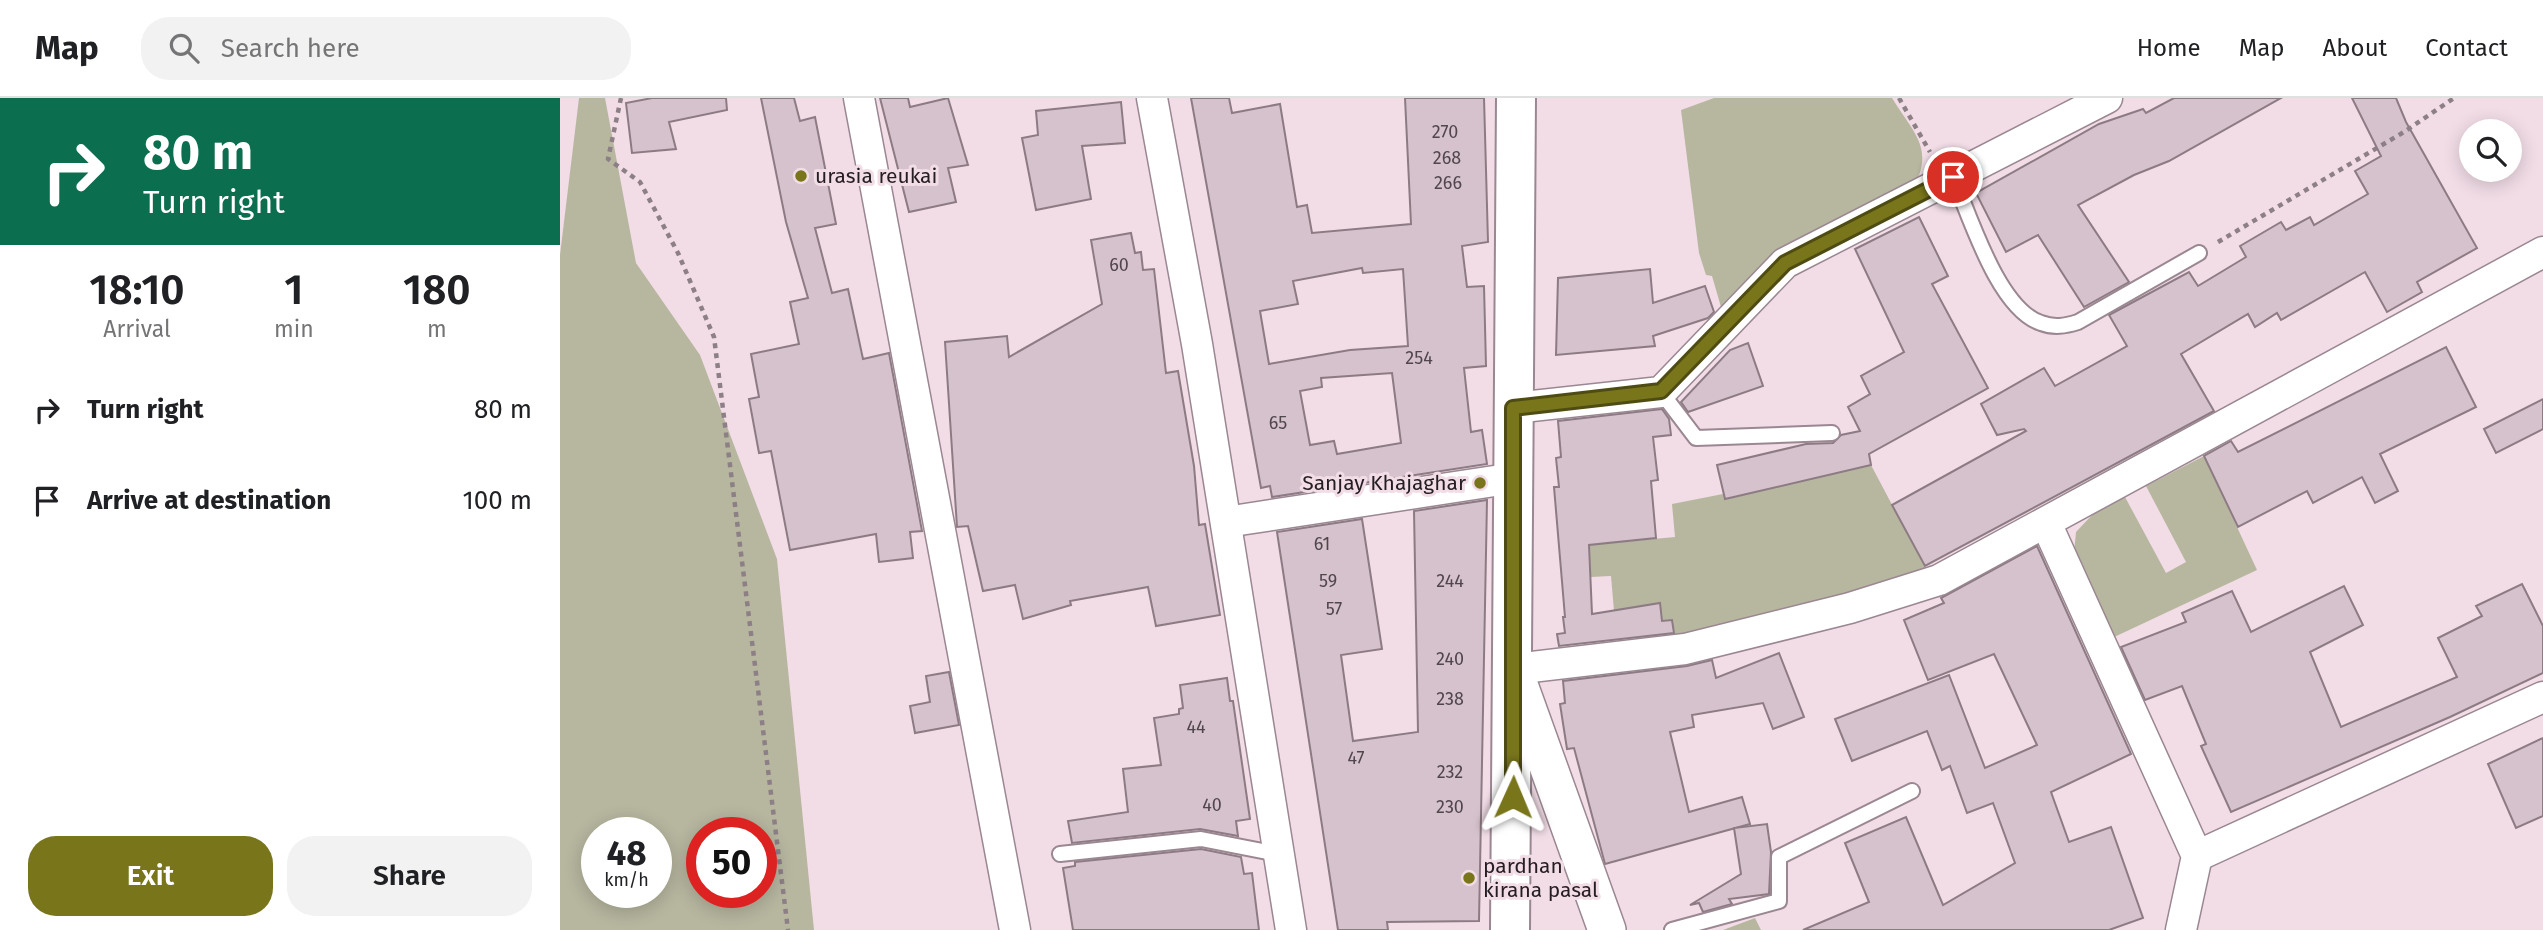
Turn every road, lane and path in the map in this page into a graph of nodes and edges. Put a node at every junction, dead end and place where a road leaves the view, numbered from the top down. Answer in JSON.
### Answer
{"nodes":[{"id":1,"x":621,"y":98,"type":"edge"},
{"id":2,"x":859,"y":98,"type":"edge"},
{"id":3,"x":1152,"y":98,"type":"edge"},
{"id":4,"x":1516,"y":98,"type":"edge"},
{"id":5,"x":1899,"y":98,"type":"edge"},
{"id":6,"x":2454,"y":98,"type":"edge"},
{"id":7,"x":2088,"y":102,"type":"edge"},
{"id":8,"x":1950,"y":179,"type":"junction"},
{"id":9,"x":2199,"y":253,"type":"joint"},
{"id":10,"x":2543,"y":253,"type":"edge"},
{"id":11,"x":1661,"y":391,"type":"junction"},
{"id":12,"x":1513,"y":408,"type":"junction"},
{"id":13,"x":1832,"y":433,"type":"dead end"},
{"id":14,"x":1514,"y":478,"type":"junction"},
{"id":15,"x":1226,"y":522,"type":"junction"},
{"id":16,"x":2046,"y":523,"type":"junction"},
{"id":17,"x":1514,"y":668,"type":"junction"},
{"id":18,"x":2543,"y":697,"type":"edge"},
{"id":19,"x":1912,"y":791,"type":"dead end"},
{"id":20,"x":1060,"y":854,"type":"dead end"},
{"id":21,"x":1278,"y":854,"type":"junction"},
{"id":22,"x":2197,"y":856,"type":"junction"},
{"id":23,"x":788,"y":930,"type":"edge"},
{"id":24,"x":1015,"y":930,"type":"edge"},
{"id":25,"x":1291,"y":930,"type":"edge"},
{"id":26,"x":1510,"y":930,"type":"edge"},
{"id":27,"x":1607,"y":930,"type":"edge"},
{"id":28,"x":1672,"y":930,"type":"edge"},
{"id":29,"x":2181,"y":930,"type":"edge"}],
"edges":[{"from":1,"to":23,"type":"path"},
{"from":2,"to":24,"type":"street"},
{"from":3,"to":15,"type":"street"},
{"from":4,"to":12,"type":"main road"},
{"from":5,"to":8,"type":"path"},
{"from":6,"to":9,"type":"path"},
{"from":7,"to":8,"type":"street"},
{"from":8,"to":9,"type":"lane"},
{"from":8,"to":11,"type":"street"},
{"from":10,"to":16,"type":"street"},
{"from":11,"to":12,"type":"street"},
{"from":11,"to":13,"type":"lane"},
{"from":12,"to":14,"type":"main road"},
{"from":14,"to":15,"type":"street"},
{"from":14,"to":17,"type":"main road"},
{"from":15,"to":21,"type":"street"},
{"from":16,"to":17,"type":"street"},
{"from":16,"to":22,"type":"street"},
{"from":17,"to":26,"type":"main road"},
{"from":17,"to":27,"type":"street"},
{"from":18,"to":22,"type":"street"},
{"from":19,"to":28,"type":"lane"},
{"from":20,"to":21,"type":"lane"},
{"from":21,"to":25,"type":"street"},
{"from":22,"to":29,"type":"street"}]}
